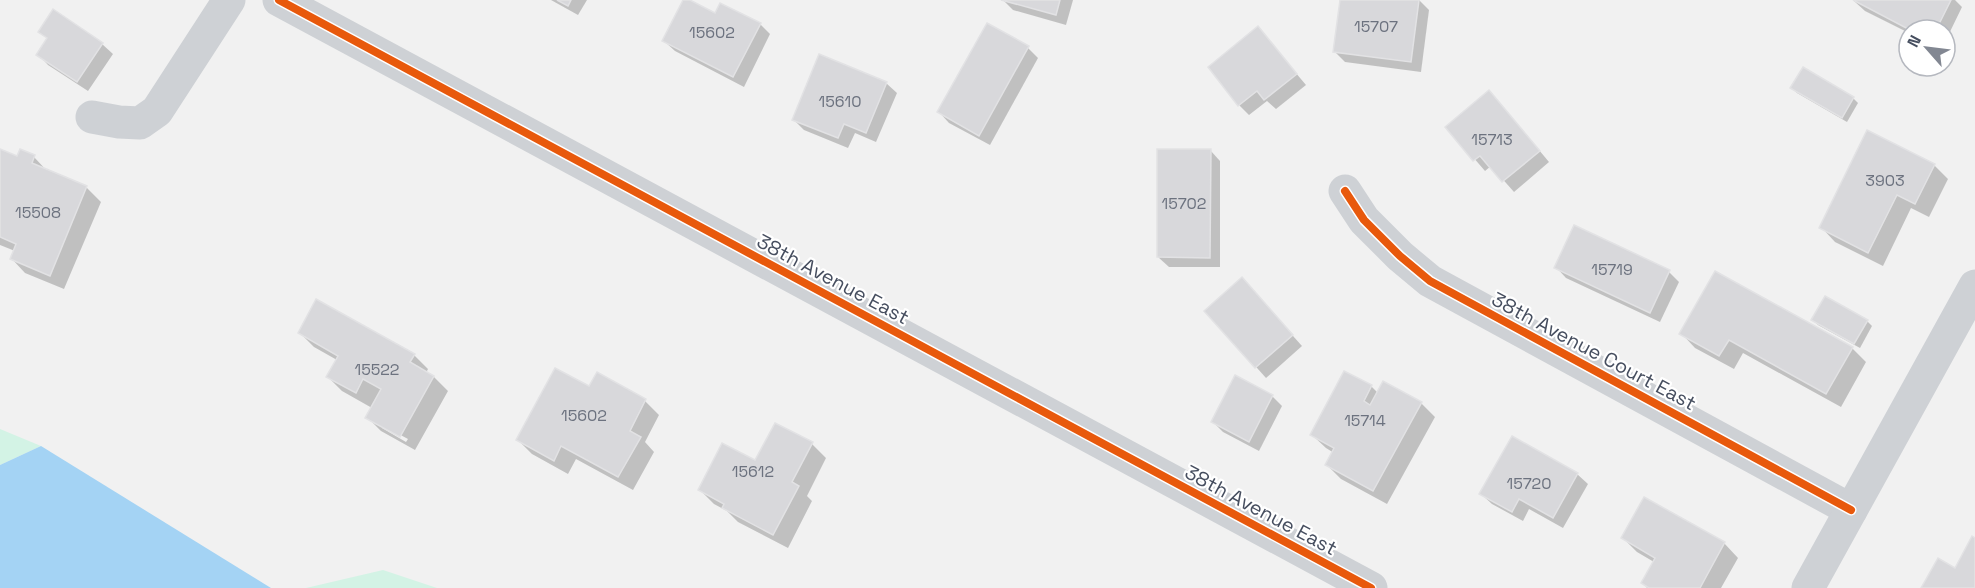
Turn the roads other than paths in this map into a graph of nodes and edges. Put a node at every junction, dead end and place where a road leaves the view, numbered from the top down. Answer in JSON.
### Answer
{"nodes":[{"id":1,"x":229,"y":0,"type":"edge"},
{"id":2,"x":279,"y":0,"type":"edge"},
{"id":3,"x":92,"y":117,"type":"dead end"},
{"id":4,"x":1345,"y":191,"type":"dead end"},
{"id":5,"x":1975,"y":286,"type":"edge"},
{"id":6,"x":1851,"y":510,"type":"junction"},
{"id":7,"x":1371,"y":588,"type":"edge"},
{"id":8,"x":1808,"y":588,"type":"edge"}],
"edges":[{"from":1,"to":3,"type":"street"},
{"from":2,"to":7,"type":"street","name":"38th Avenue East"},
{"from":4,"to":6,"type":"street","name":"38th Avenue Court East"},
{"from":5,"to":6,"type":"street"},
{"from":6,"to":8,"type":"street"}]}
